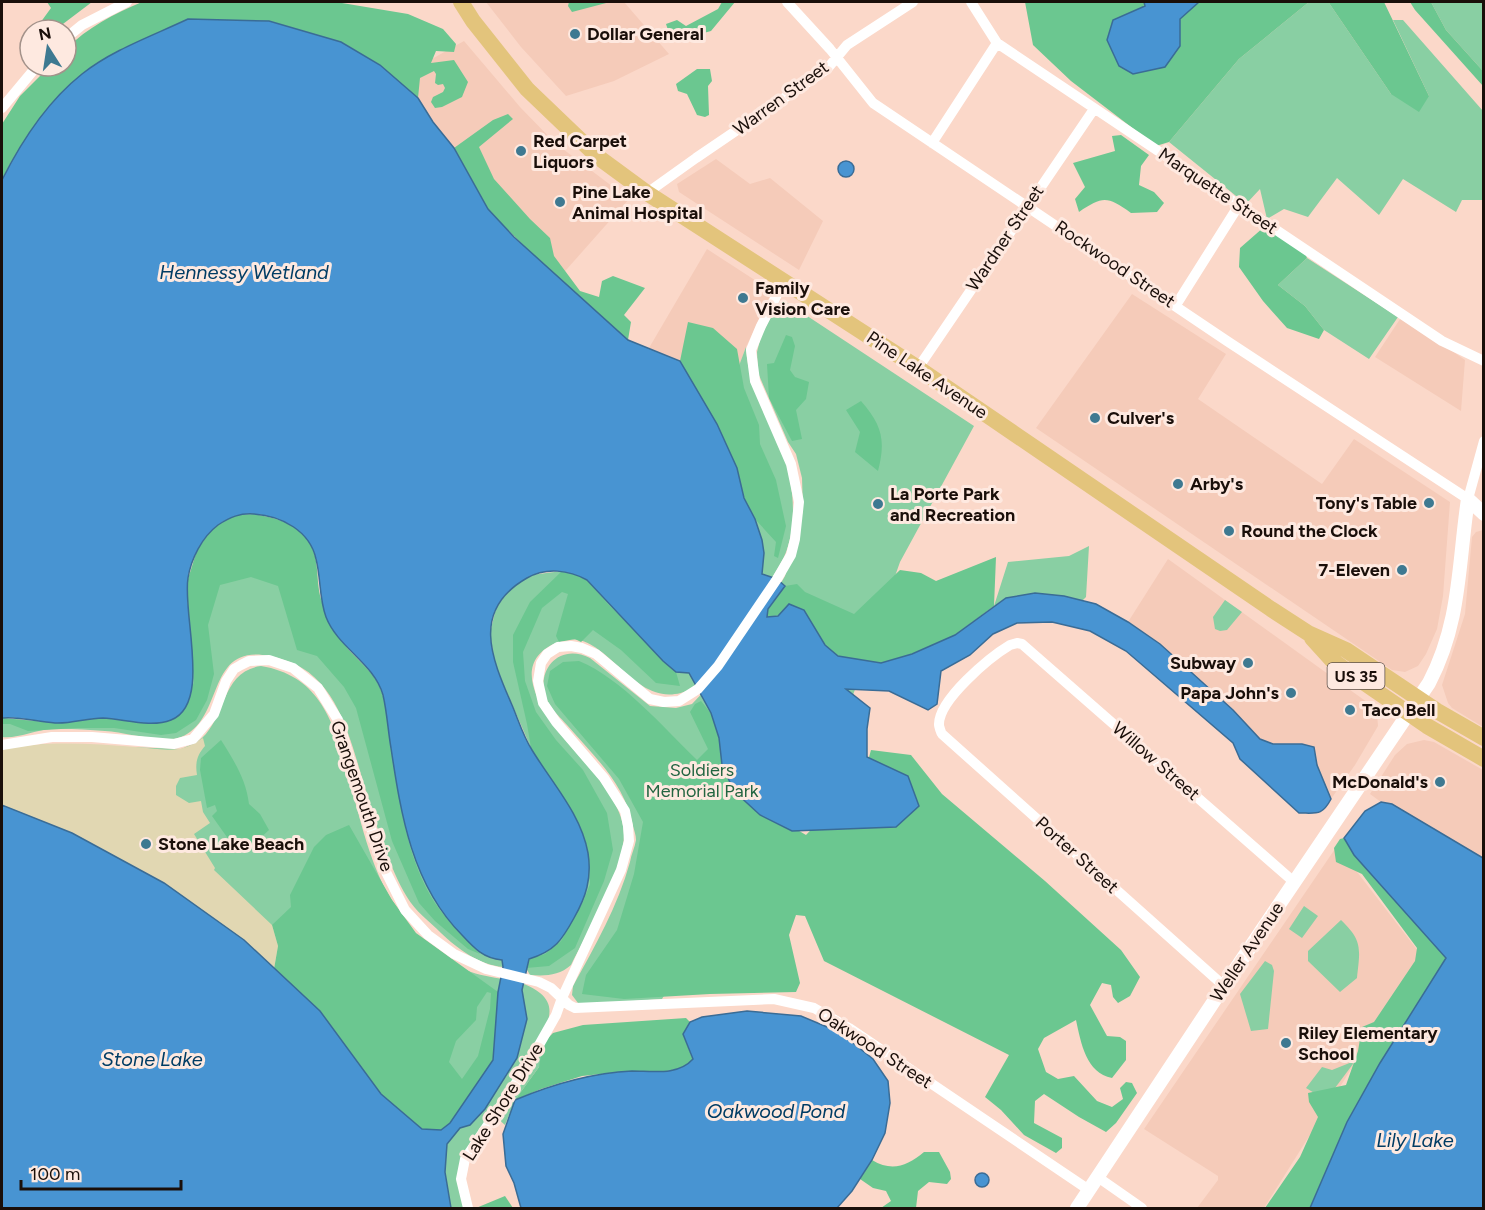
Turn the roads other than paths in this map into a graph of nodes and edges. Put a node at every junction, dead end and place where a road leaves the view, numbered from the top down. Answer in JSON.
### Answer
{"nodes":[{"id":1,"x":128,"y":2,"type":"edge"},
{"id":2,"x":461,"y":2,"type":"edge"},
{"id":3,"x":787,"y":2,"type":"edge"},
{"id":4,"x":913,"y":2,"type":"edge"},
{"id":5,"x":971,"y":2,"type":"edge"},
{"id":6,"x":78,"y":28,"type":"edge"},
{"id":7,"x":997,"y":43,"type":"junction"},
{"id":8,"x":835,"y":57,"type":"junction"},
{"id":9,"x":27,"y":78,"type":"edge"},
{"id":10,"x":2,"y":108,"type":"edge"},
{"id":11,"x":1094,"y":109,"type":"junction"},
{"id":12,"x":932,"y":143,"type":"junction"},
{"id":13,"x":647,"y":193,"type":"junction"},
{"id":14,"x":1027,"y":205,"type":"junction"},
{"id":15,"x":1239,"y":205,"type":"junction"},
{"id":16,"x":784,"y":281,"type":"junction"},
{"id":17,"x":1176,"y":305,"type":"junction"},
{"id":18,"x":1484,"y":361,"type":"edge"},
{"id":19,"x":918,"y":368,"type":"junction"},
{"id":20,"x":1484,"y":441,"type":"edge"},
{"id":21,"x":1468,"y":499,"type":"junction"},
{"id":22,"x":1484,"y":514,"type":"edge"},
{"id":23,"x":1308,"y":633,"type":"junction"},
{"id":24,"x":1017,"y":643,"type":"joint"},
{"id":25,"x":1419,"y":698,"type":"junction"},
{"id":26,"x":1409,"y":714,"type":"junction"},
{"id":27,"x":1484,"y":738,"type":"edge"},
{"id":28,"x":2,"y":745,"type":"edge"},
{"id":29,"x":1484,"y":759,"type":"edge"},
{"id":30,"x":1294,"y":882,"type":"junction"},
{"id":31,"x":1224,"y":986,"type":"junction"},
{"id":32,"x":562,"y":998,"type":"junction"},
{"id":33,"x":1099,"y":1178,"type":"junction"},
{"id":34,"x":1089,"y":1190,"type":"junction"},
{"id":35,"x":468,"y":1209,"type":"edge"},
{"id":36,"x":1077,"y":1209,"type":"edge"},
{"id":37,"x":1142,"y":1209,"type":"edge"}],
"edges":[{"from":1,"to":6,"type":"street"},
{"from":2,"to":13,"type":"main road","name":"Pine Lake Avenue","number":"US 35"},
{"from":3,"to":8,"type":"street","name":"Rockwood Street"},
{"from":4,"to":8,"type":"street","name":"Warren Street"},
{"from":5,"to":7,"type":"street","name":"Marquette Street"},
{"from":7,"to":11,"type":"street","name":"Marquette Street"},
{"from":7,"to":12,"type":"street"},
{"from":8,"to":12,"type":"street","name":"Rockwood Street"},
{"from":8,"to":13,"type":"street","name":"Warren Street"},
{"from":9,"to":10,"type":"street"},
{"from":11,"to":14,"type":"street","name":"Wardner Street"},
{"from":11,"to":15,"type":"street","name":"Marquette Street"},
{"from":12,"to":14,"type":"street","name":"Rockwood Street"},
{"from":13,"to":16,"type":"main road","name":"Pine Lake Avenue","number":"US 35"},
{"from":14,"to":17,"type":"street","name":"Rockwood Street"},
{"from":14,"to":19,"type":"street","name":"Wardner Street"},
{"from":15,"to":17,"type":"street"},
{"from":15,"to":18,"type":"street","name":"Marquette Street"},
{"from":16,"to":19,"type":"main road","name":"Pine Lake Avenue","number":"US 35"},
{"from":16,"to":32,"type":"street","name":"Lake Shore Drive"},
{"from":17,"to":21,"type":"street","name":"Rockwood Street"},
{"from":19,"to":23,"type":"main road","name":"Pine Lake Avenue","number":"US 35"},
{"from":20,"to":21,"type":"street"},
{"from":21,"to":22,"type":"street"},
{"from":21,"to":25,"type":"street","name":"Weller Avenue"},
{"from":23,"to":25,"type":"main road","name":"Pine Lake Avenue","number":"US 35"},
{"from":23,"to":26,"type":"main road","name":"Pine Lake Avenue","number":"US 35"},
{"from":24,"to":30,"type":"street","name":"Willow Street"},
{"from":24,"to":31,"type":"street","name":"Porter Street"},
{"from":25,"to":26,"type":"street","name":"Weller Avenue"},
{"from":25,"to":27,"type":"main road","name":"Pine Lake Avenue","number":"US 35"},
{"from":26,"to":29,"type":"main road","name":"Pine Lake Avenue","number":"US 35"},
{"from":26,"to":30,"type":"street","name":"Weller Avenue"},
{"from":28,"to":32,"type":"street","name":"Grangemouth Drive"},
{"from":30,"to":31,"type":"street","name":"Weller Avenue"},
{"from":31,"to":33,"type":"street","name":"Weller Avenue"},
{"from":32,"to":34,"type":"street","name":"Oakwood Street"},
{"from":32,"to":35,"type":"street","name":"Lake Shore Drive"},
{"from":33,"to":34,"type":"street","name":"Weller Avenue"},
{"from":33,"to":37,"type":"street"},
{"from":34,"to":36,"type":"street","name":"Weller Avenue"}]}
